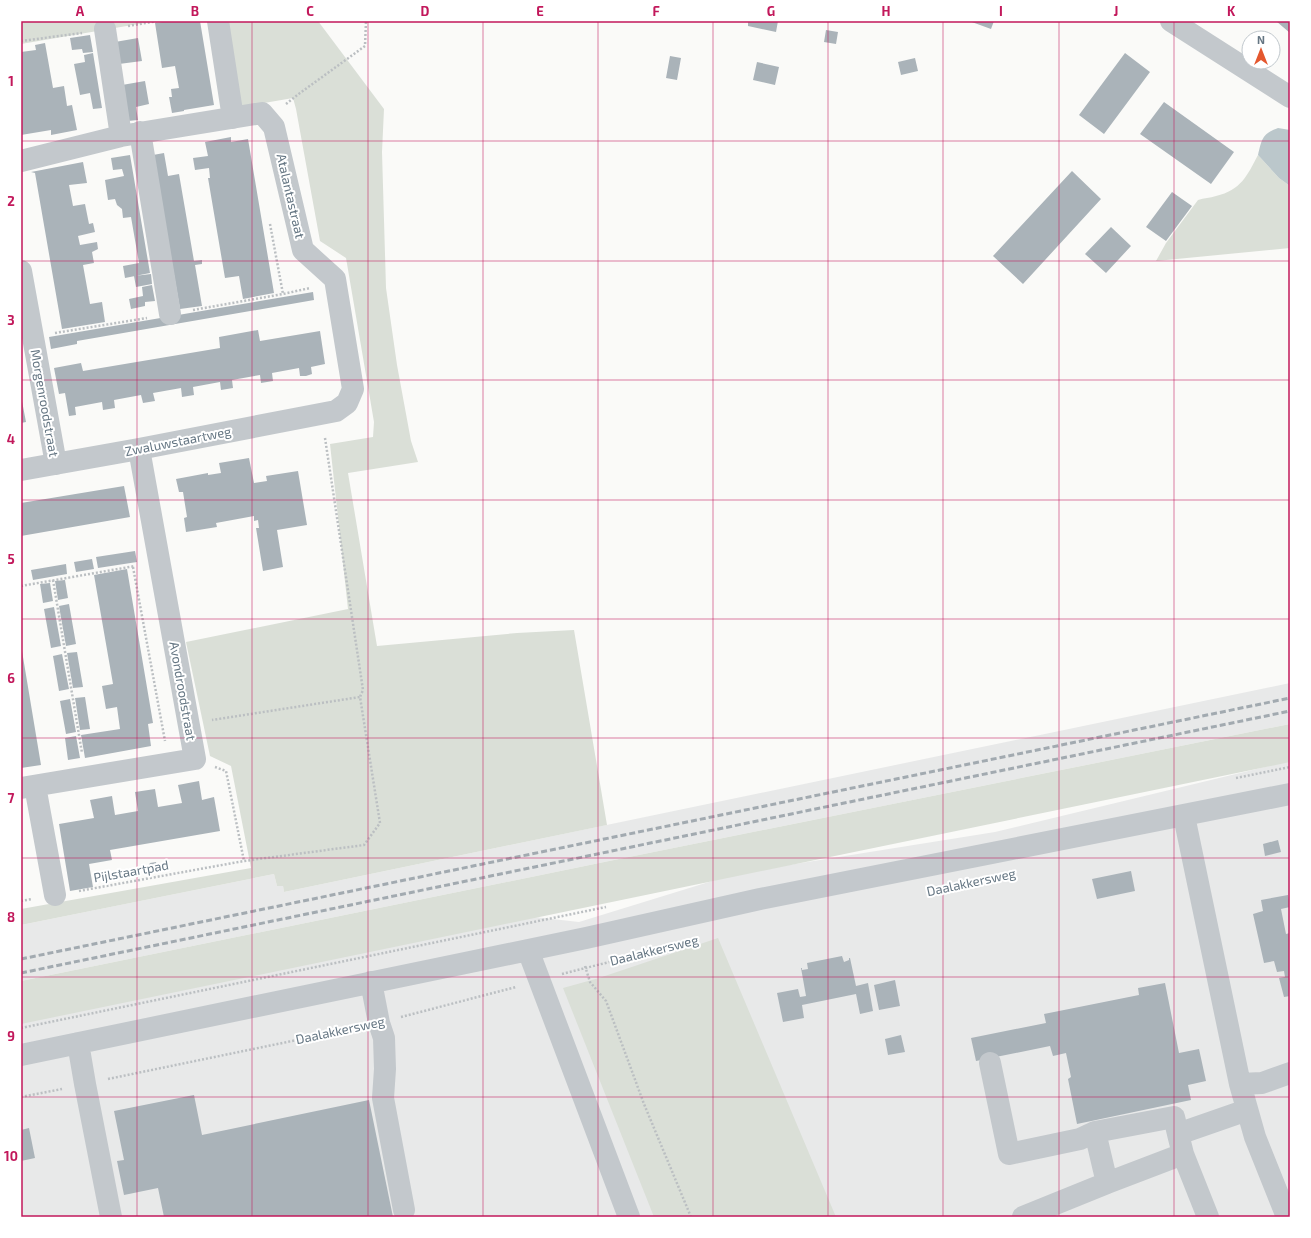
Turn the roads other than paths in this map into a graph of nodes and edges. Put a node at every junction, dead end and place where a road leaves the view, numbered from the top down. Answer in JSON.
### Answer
{"nodes":[{"id":1,"x":218,"y":21,"type":"edge"},
{"id":2,"x":1171,"y":21,"type":"edge"},
{"id":3,"x":105,"y":30,"type":"dead end"},
{"id":4,"x":1290,"y":97,"type":"edge"},
{"id":5,"x":233,"y":118,"type":"junction"},
{"id":6,"x":130,"y":134,"type":"junction"},
{"id":7,"x":21,"y":161,"type":"edge"},
{"id":8,"x":21,"y":272,"type":"edge"},
{"id":9,"x":170,"y":314,"type":"dead end"},
{"id":10,"x":328,"y":413,"type":"joint"},
{"id":11,"x":139,"y":449,"type":"junction"},
{"id":12,"x":56,"y":464,"type":"junction"},
{"id":13,"x":21,"y":470,"type":"edge"},
{"id":14,"x":28,"y":787,"type":"edge"},
{"id":15,"x":1290,"y":794,"type":"edge"},
{"id":16,"x":1184,"y":816,"type":"junction"},
{"id":17,"x":55,"y":895,"type":"road end"},
{"id":18,"x":528,"y":950,"type":"junction"},
{"id":19,"x":371,"y":982,"type":"junction"},
{"id":20,"x":78,"y":1043,"type":"junction"},
{"id":21,"x":21,"y":1055,"type":"edge"},
{"id":22,"x":990,"y":1063,"type":"dead end"},
{"id":23,"x":1290,"y":1073,"type":"edge"},
{"id":24,"x":1240,"y":1084,"type":"junction"},
{"id":25,"x":1247,"y":1110,"type":"junction"},
{"id":26,"x":1096,"y":1132,"type":"junction"},
{"id":27,"x":1180,"y":1144,"type":"junction"},
{"id":28,"x":1107,"y":1183,"type":"junction"},
{"id":29,"x":404,"y":1210,"type":"dead end"},
{"id":30,"x":111,"y":1217,"type":"edge"},
{"id":31,"x":629,"y":1217,"type":"edge"},
{"id":32,"x":1022,"y":1217,"type":"edge"},
{"id":33,"x":1208,"y":1217,"type":"edge"},
{"id":34,"x":1287,"y":1217,"type":"edge"}],
"edges":[{"from":1,"to":5,"type":"street"},
{"from":2,"to":4,"type":"street"},
{"from":3,"to":6,"type":"street"},
{"from":5,"to":6,"type":"street"},
{"from":5,"to":10,"type":"street","name":"Atalantastraat"},
{"from":6,"to":7,"type":"street"},
{"from":6,"to":9,"type":"street"},
{"from":8,"to":12,"type":"street","name":"Morgenroodstraat"},
{"from":10,"to":11,"type":"street","name":"Zwaluwstaartweg"},
{"from":11,"to":12,"type":"street","name":"Zwaluwstaartweg"},
{"from":11,"to":14,"type":"street","name":"Avondroodstraat"},
{"from":12,"to":13,"type":"street","name":"Zwaluwstaartweg"},
{"from":14,"to":17,"type":"street"},
{"from":15,"to":16,"type":"street","name":"Daalakkersweg"},
{"from":16,"to":18,"type":"street","name":"Daalakkersweg"},
{"from":16,"to":24,"type":"street"},
{"from":18,"to":19,"type":"street","name":"Daalakkersweg"},
{"from":18,"to":31,"type":"street"},
{"from":19,"to":20,"type":"street","name":"Daalakkersweg"},
{"from":19,"to":29,"type":"street"},
{"from":20,"to":21,"type":"street","name":"Daalakkersweg"},
{"from":20,"to":30,"type":"street"},
{"from":22,"to":26,"type":"street"},
{"from":23,"to":24,"type":"street"},
{"from":24,"to":25,"type":"street"},
{"from":25,"to":27,"type":"street"},
{"from":25,"to":34,"type":"street"},
{"from":26,"to":27,"type":"street"},
{"from":26,"to":28,"type":"street"},
{"from":27,"to":28,"type":"street"},
{"from":27,"to":33,"type":"street"},
{"from":28,"to":32,"type":"street"}]}
